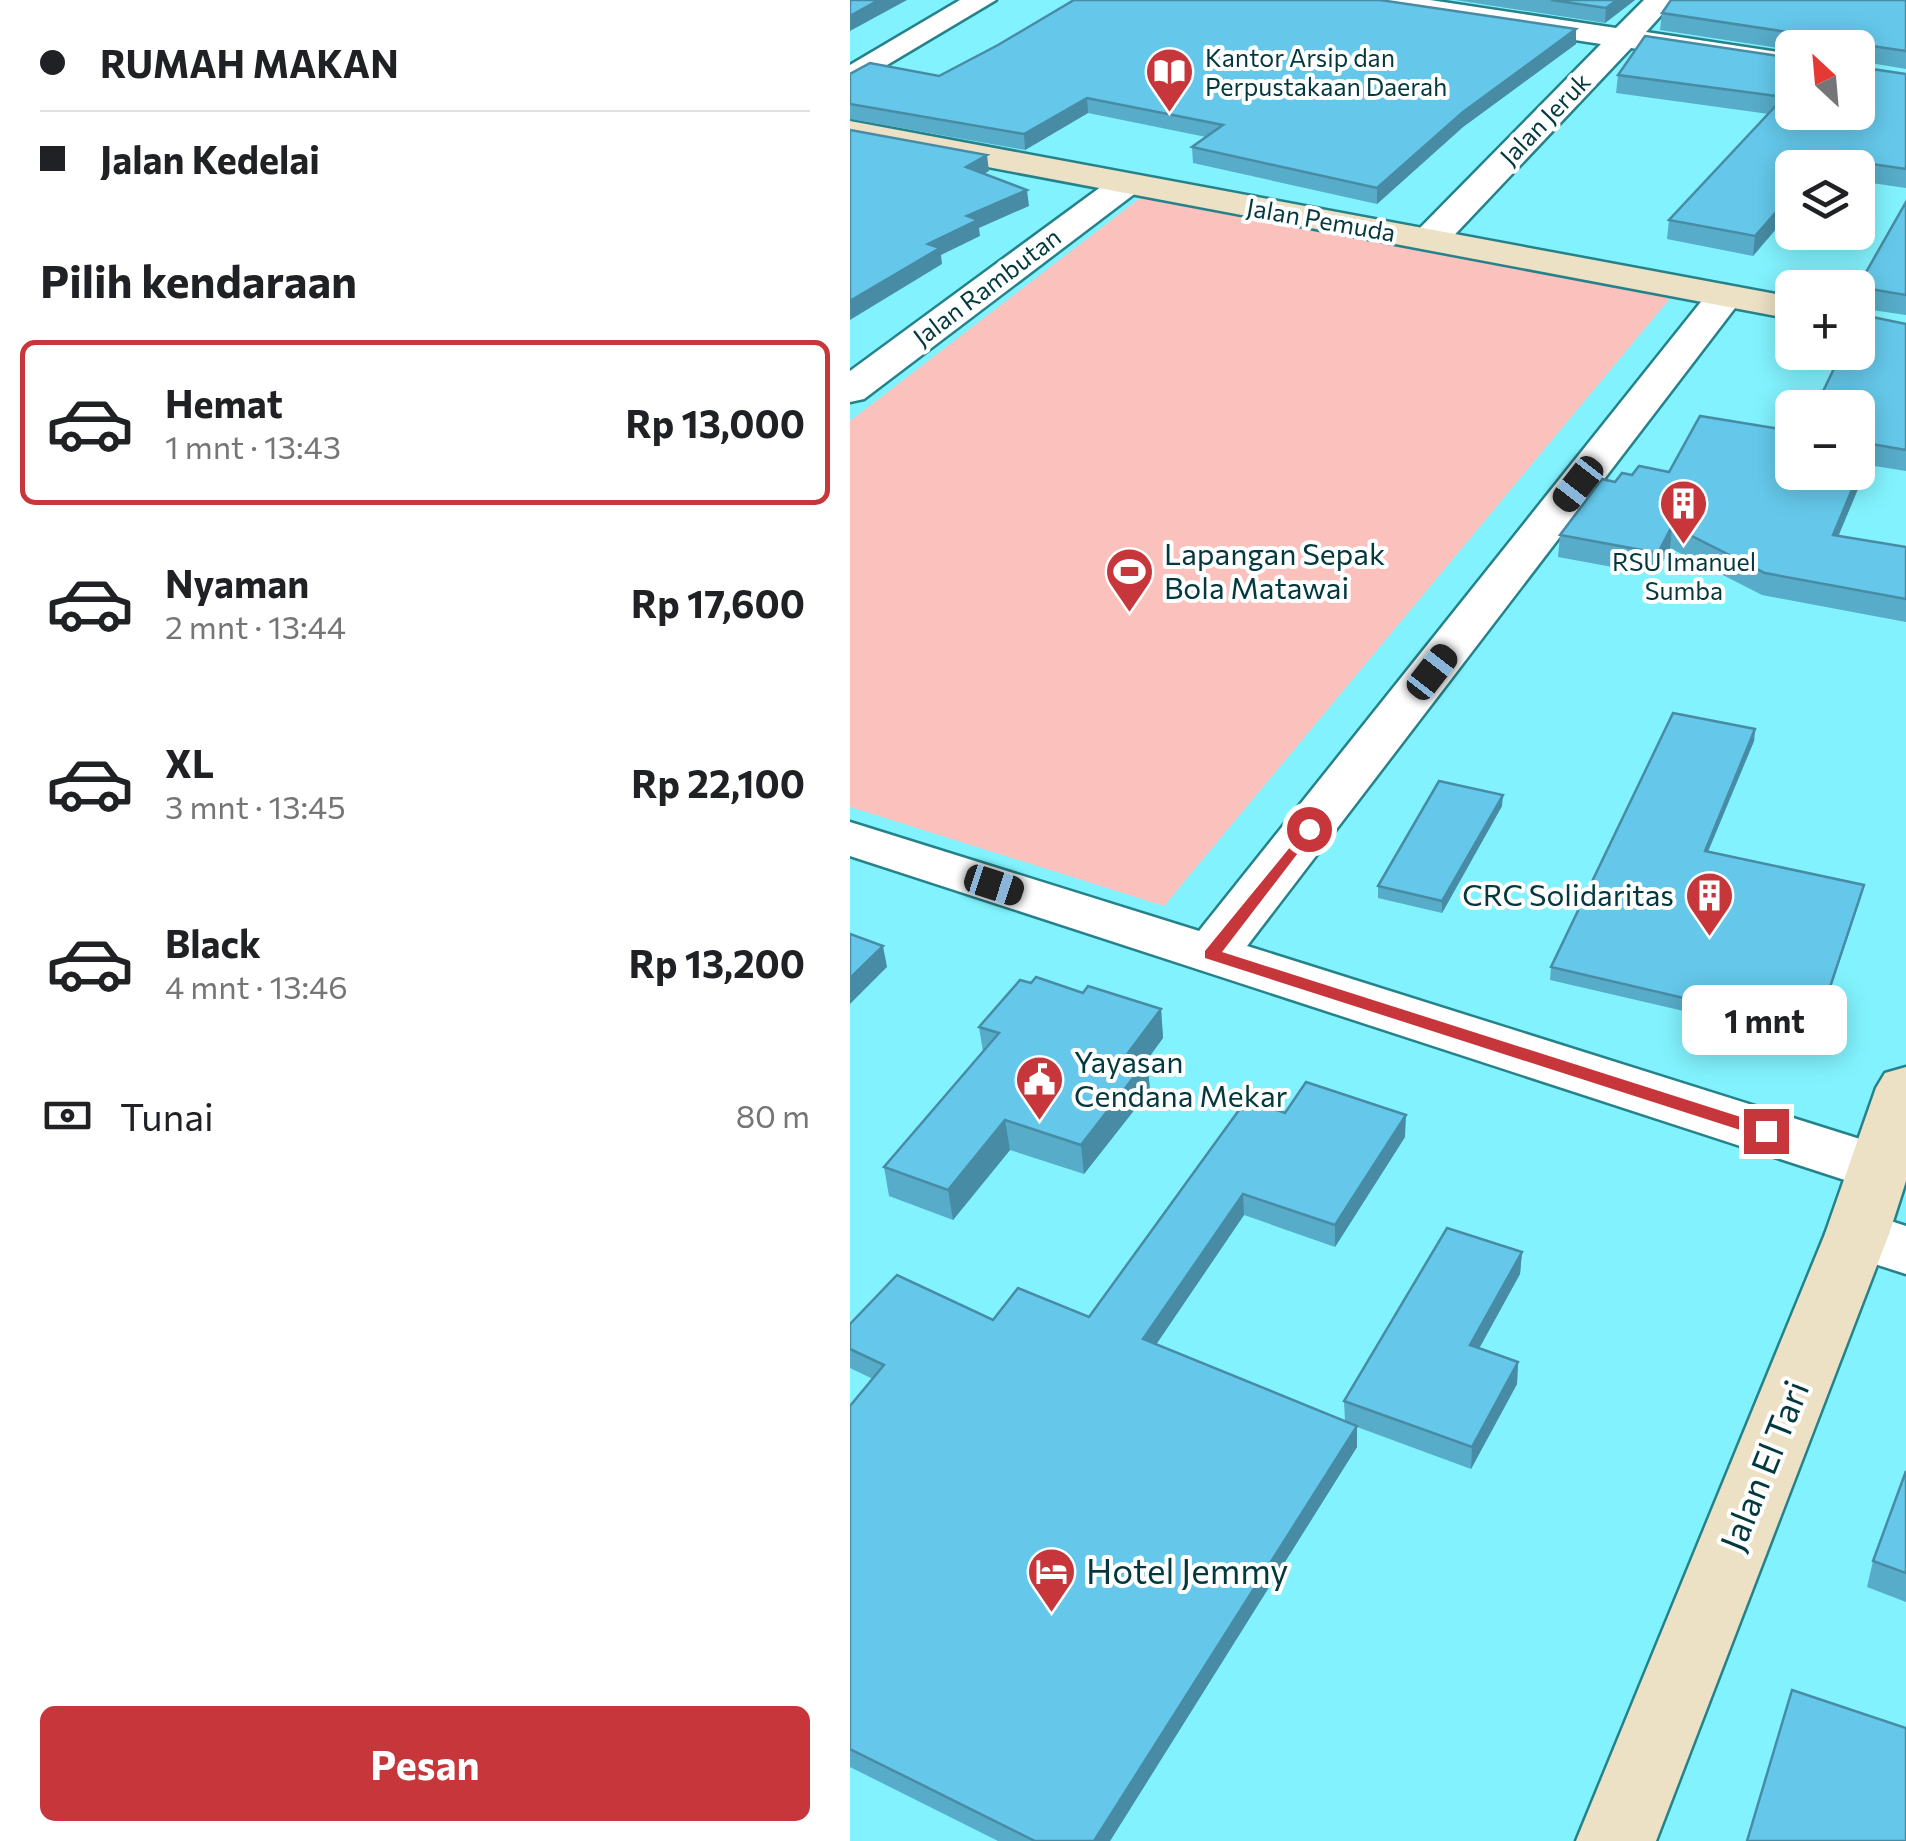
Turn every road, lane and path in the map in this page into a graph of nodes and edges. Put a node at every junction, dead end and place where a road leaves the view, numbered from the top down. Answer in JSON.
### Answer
{"nodes":[{"id":1,"x":981,"y":0,"type":"edge"},
{"id":2,"x":1370,"y":0,"type":"edge"},
{"id":3,"x":1660,"y":0,"type":"edge"},
{"id":4,"x":1622,"y":38,"type":"junction"},
{"id":5,"x":1775,"y":61,"type":"edge"},
{"id":6,"x":850,"y":78,"type":"edge"},
{"id":7,"x":850,"y":130,"type":"edge"},
{"id":8,"x":1125,"y":185,"type":"junction"},
{"id":9,"x":1430,"y":239,"type":"junction"},
{"id":10,"x":1726,"y":296,"type":"junction"},
{"id":11,"x":1775,"y":305,"type":"edge"},
{"id":12,"x":850,"y":390,"type":"edge"},
{"id":13,"x":850,"y":838,"type":"edge"},
{"id":14,"x":1211,"y":954,"type":"junction"},
{"id":15,"x":1906,"y":1088,"type":"edge"},
{"id":16,"x":1876,"y":1167,"type":"junction"},
{"id":17,"x":1882,"y":1242,"type":"edge"},
{"id":18,"x":1616,"y":1841,"type":"edge"}],
"edges":[{"from":1,"to":6,"type":"street"},
{"from":2,"to":4,"type":"street"},
{"from":3,"to":4,"type":"street","name":"Jalan Jeruk"},
{"from":4,"to":5,"type":"street"},
{"from":4,"to":9,"type":"street","name":"Jalan Jeruk"},
{"from":7,"to":8,"type":"street","name":"Jalan Pemuda"},
{"from":8,"to":9,"type":"street","name":"Jalan Pemuda"},
{"from":8,"to":12,"type":"street","name":"Jalan Rambutan"},
{"from":9,"to":10,"type":"street","name":"Jalan Pemuda"},
{"from":10,"to":11,"type":"street","name":"Jalan Pemuda"},
{"from":10,"to":14,"type":"street"},
{"from":13,"to":14,"type":"street"},
{"from":14,"to":16,"type":"street"},
{"from":15,"to":16,"type":"street","name":"Jalan El Tari"},
{"from":16,"to":17,"type":"street","name":"Jalan El Tari"},
{"from":17,"to":18,"type":"street","name":"Jalan El Tari"}]}
